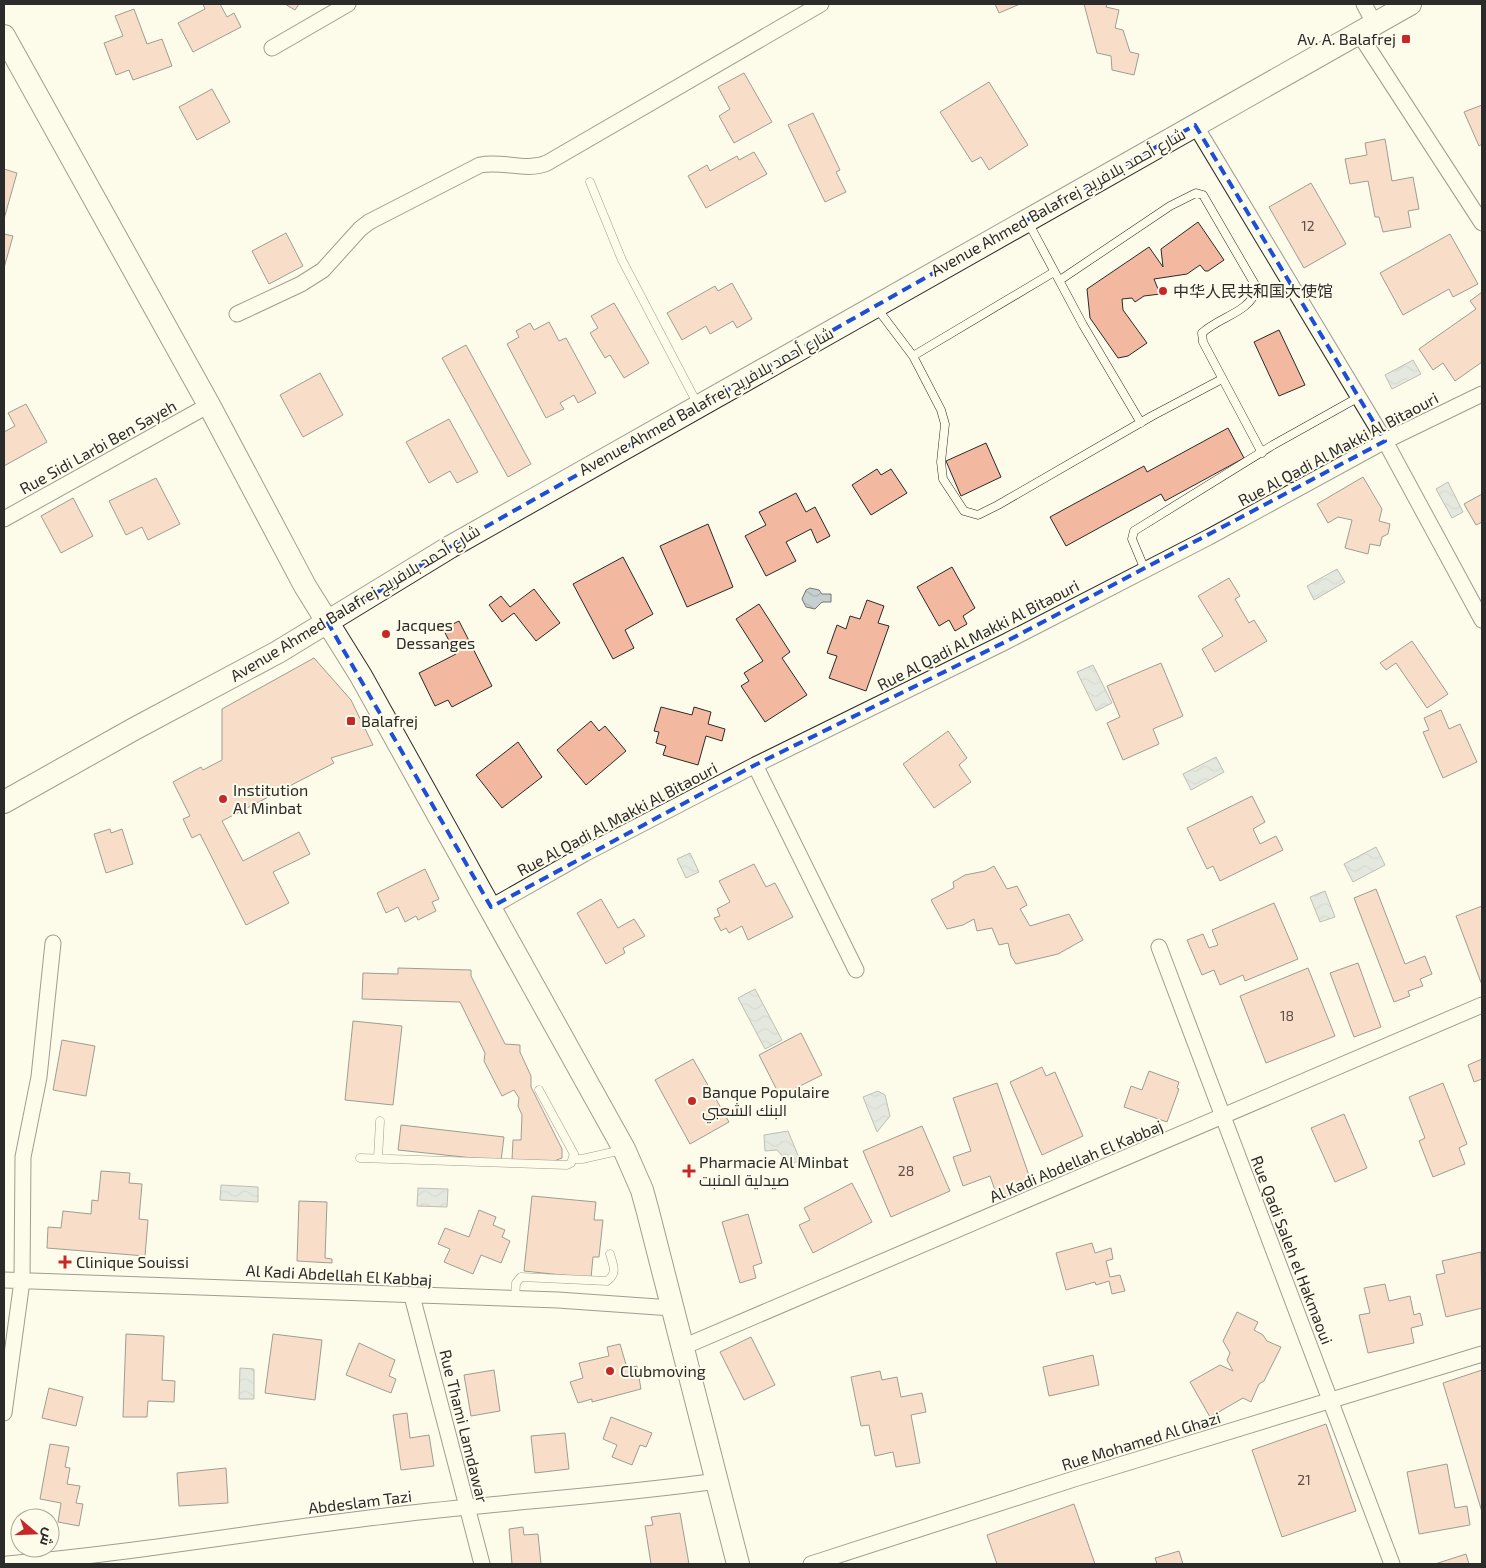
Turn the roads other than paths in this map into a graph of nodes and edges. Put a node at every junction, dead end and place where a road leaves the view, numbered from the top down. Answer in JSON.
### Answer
{"nodes":[{"id":1,"x":348,"y":4,"type":"edge"},
{"id":2,"x":821,"y":4,"type":"edge"},
{"id":3,"x":1410,"y":4,"type":"edge"},
{"id":4,"x":1365,"y":20,"type":"edge"},
{"id":5,"x":4,"y":36,"type":"edge"},
{"id":6,"x":272,"y":48,"type":"dead end"},
{"id":7,"x":1194,"y":125,"type":"junction"},
{"id":8,"x":590,"y":182,"type":"dead end"},
{"id":9,"x":1026,"y":219,"type":"junction"},
{"id":10,"x":1482,"y":223,"type":"edge"},
{"id":11,"x":1054,"y":272,"type":"junction"},
{"id":12,"x":1060,"y":280,"type":"junction"},
{"id":13,"x":875,"y":306,"type":"junction"},
{"id":14,"x":237,"y":314,"type":"dead end"},
{"id":15,"x":913,"y":356,"type":"junction"},
{"id":16,"x":1222,"y":379,"type":"junction"},
{"id":17,"x":1482,"y":394,"type":"edge"},
{"id":18,"x":1360,"y":397,"type":"junction"},
{"id":19,"x":209,"y":405,"type":"junction"},
{"id":20,"x":698,"y":405,"type":"junction"},
{"id":21,"x":1141,"y":423,"type":"junction"},
{"id":22,"x":1385,"y":441,"type":"junction"},
{"id":23,"x":1262,"y":453,"type":"junction"},
{"id":24,"x":4,"y":519,"type":"edge"},
{"id":25,"x":1145,"y":570,"type":"junction"},
{"id":26,"x":1482,"y":620,"type":"edge"},
{"id":27,"x":328,"y":622,"type":"junction"},
{"id":28,"x":755,"y":765,"type":"junction"},
{"id":29,"x":4,"y":802,"type":"edge"},
{"id":30,"x":490,"y":907,"type":"junction"},
{"id":31,"x":54,"y":943,"type":"dead end"},
{"id":32,"x":1159,"y":947,"type":"dead end"},
{"id":33,"x":856,"y":970,"type":"dead end"},
{"id":34,"x":1482,"y":1005,"type":"edge"},
{"id":35,"x":539,"y":1090,"type":"dead end"},
{"id":36,"x":1223,"y":1118,"type":"junction"},
{"id":37,"x":380,"y":1121,"type":"dead end"},
{"id":38,"x":624,"y":1149,"type":"junction"},
{"id":39,"x":360,"y":1158,"type":"dead end"},
{"id":40,"x":378,"y":1158,"type":"junction"},
{"id":41,"x":573,"y":1159,"type":"junction"},
{"id":42,"x":610,"y":1254,"type":"dead end"},
{"id":43,"x":4,"y":1280,"type":"edge"},
{"id":44,"x":22,"y":1280,"type":"junction"},
{"id":45,"x":412,"y":1296,"type":"junction"},
{"id":46,"x":515,"y":1299,"type":"junction"},
{"id":47,"x":672,"y":1308,"type":"junction"},
{"id":48,"x":682,"y":1347,"type":"junction"},
{"id":49,"x":1482,"y":1354,"type":"edge"},
{"id":50,"x":1329,"y":1401,"type":"junction"},
{"id":51,"x":4,"y":1413,"type":"edge"},
{"id":52,"x":717,"y":1481,"type":"junction"},
{"id":53,"x":467,"y":1508,"type":"junction"},
{"id":54,"x":7,"y":1564,"type":"edge"},
{"id":55,"x":482,"y":1564,"type":"edge"},
{"id":56,"x":738,"y":1564,"type":"edge"},
{"id":57,"x":811,"y":1564,"type":"edge"},
{"id":58,"x":1392,"y":1564,"type":"edge"}],
"edges":[{"from":1,"to":6,"type":"street"},
{"from":2,"to":14,"type":"street"},
{"from":3,"to":4,"type":"main road","name":"Avenue Ahmed Balafrej شارع أحمد بلافريج"},
{"from":4,"to":7,"type":"main road","name":"Avenue Ahmed Balafrej شارع أحمد بلافريج"},
{"from":4,"to":10,"type":"street"},
{"from":5,"to":19,"type":"main road"},
{"from":7,"to":9,"type":"main road","name":"Avenue Ahmed Balafrej شارع أحمد بلافريج"},
{"from":7,"to":18,"type":"street"},
{"from":8,"to":20,"type":"lane"},
{"from":9,"to":11,"type":"lane"},
{"from":9,"to":13,"type":"main road","name":"Avenue Ahmed Balafrej شارع أحمد بلافريج"},
{"from":11,"to":12,"type":"lane"},
{"from":11,"to":15,"type":"lane"},
{"from":12,"to":16,"type":"lane"},
{"from":12,"to":21,"type":"lane"},
{"from":13,"to":15,"type":"lane"},
{"from":13,"to":20,"type":"main road","name":"Avenue Ahmed Balafrej شارع أحمد بلافريج"},
{"from":15,"to":21,"type":"lane"},
{"from":16,"to":21,"type":"lane"},
{"from":16,"to":23,"type":"lane"},
{"from":17,"to":22,"type":"street","name":"Rue Al Qadi Al Makki Al Bitaouri"},
{"from":18,"to":22,"type":"street"},
{"from":18,"to":23,"type":"lane"},
{"from":19,"to":24,"type":"street","name":"Rue Sidi Larbi Ben Sayeh"},
{"from":19,"to":27,"type":"main road"},
{"from":20,"to":27,"type":"main road","name":"Avenue Ahmed Balafrej شارع أحمد بلافريج"},
{"from":22,"to":25,"type":"street","name":"Rue Al Qadi Al Makki Al Bitaouri"},
{"from":22,"to":26,"type":"street"},
{"from":23,"to":25,"type":"lane"},
{"from":25,"to":28,"type":"street","name":"Rue Al Qadi Al Makki Al Bitaouri"},
{"from":27,"to":29,"type":"main road","name":"Avenue Ahmed Balafrej شارع أحمد بلافريج"},
{"from":27,"to":30,"type":"main road"},
{"from":28,"to":30,"type":"street","name":"Rue Al Qadi Al Makki Al Bitaouri"},
{"from":28,"to":33,"type":"street"},
{"from":30,"to":38,"type":"main road"},
{"from":31,"to":44,"type":"street"},
{"from":32,"to":36,"type":"street","name":"Rue Qadi Saleh el Hakmaoui"},
{"from":34,"to":36,"type":"street","name":"Al Kadi Abdellah El Kabbaj"},
{"from":35,"to":41,"type":"lane"},
{"from":36,"to":48,"type":"street","name":"Al Kadi Abdellah El Kabbaj"},
{"from":36,"to":50,"type":"street","name":"Rue Qadi Saleh el Hakmaoui"},
{"from":37,"to":40,"type":"lane"},
{"from":38,"to":41,"type":"lane"},
{"from":38,"to":47,"type":"main road"},
{"from":39,"to":40,"type":"lane"},
{"from":40,"to":41,"type":"lane"},
{"from":42,"to":46,"type":"lane"},
{"from":43,"to":44,"type":"street","name":"Al Kadi Abdellah El Kabbaj"},
{"from":44,"to":45,"type":"street","name":"Al Kadi Abdellah El Kabbaj"},
{"from":44,"to":51,"type":"street"},
{"from":45,"to":46,"type":"street","name":"Al Kadi Abdellah El Kabbaj"},
{"from":45,"to":53,"type":"street","name":"Rue Thami Lamdawar"},
{"from":46,"to":47,"type":"street","name":"Al Kadi Abdellah El Kabbaj"},
{"from":47,"to":48,"type":"main road"},
{"from":48,"to":52,"type":"main road"},
{"from":49,"to":50,"type":"street","name":"Rue Mohamed Al Ghazi"},
{"from":50,"to":57,"type":"street","name":"Rue Mohamed Al Ghazi"},
{"from":50,"to":58,"type":"street","name":"Rue Qadi Saleh el Hakmaoui"},
{"from":52,"to":53,"type":"street","name":"Abdeslam Tazi"},
{"from":52,"to":56,"type":"main road"},
{"from":53,"to":54,"type":"street","name":"Abdeslam Tazi"},
{"from":53,"to":55,"type":"street","name":"Rue Thami Lamdawar"}]}
